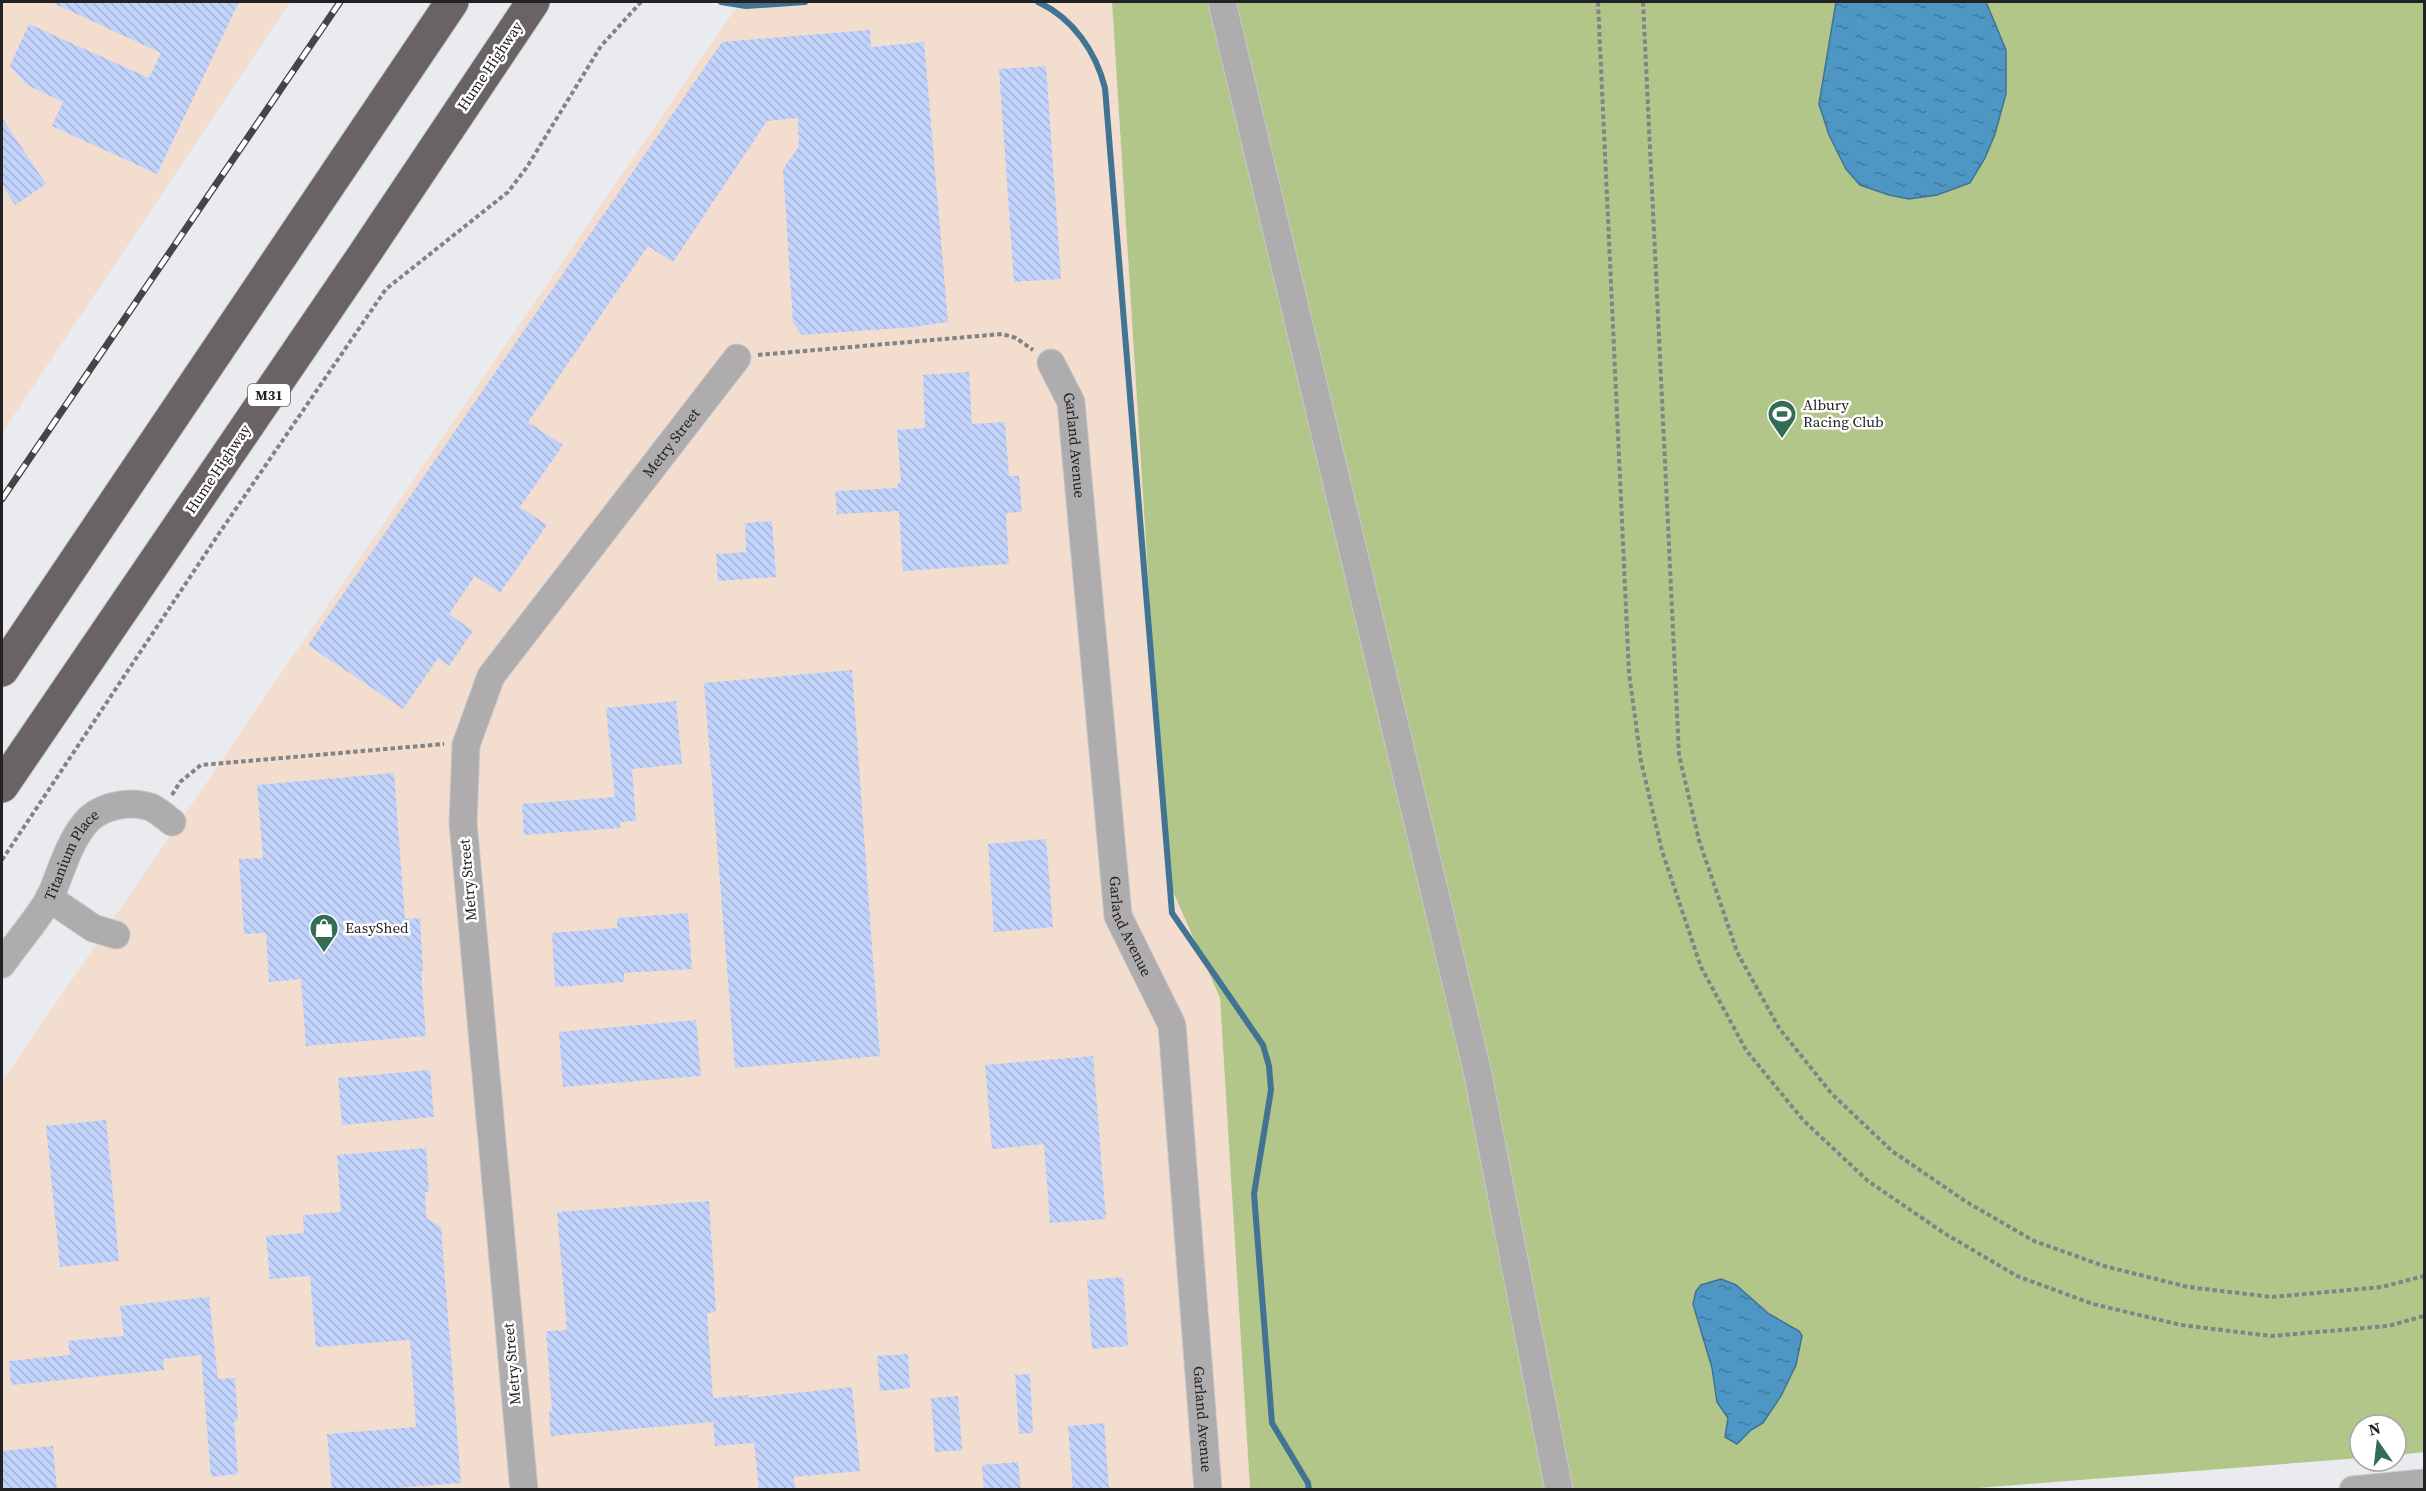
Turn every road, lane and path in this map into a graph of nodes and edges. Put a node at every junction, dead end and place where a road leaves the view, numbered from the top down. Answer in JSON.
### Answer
{"nodes":[{"id":1,"x":452,"y":2,"type":"edge"},
{"id":2,"x":533,"y":2,"type":"edge"},
{"id":3,"x":641,"y":2,"type":"edge"},
{"id":4,"x":1222,"y":2,"type":"edge"},
{"id":5,"x":1598,"y":2,"type":"edge"},
{"id":6,"x":1643,"y":2,"type":"edge"},
{"id":7,"x":737,"y":358,"type":"joint"},
{"id":8,"x":1051,"y":363,"type":"joint"},
{"id":9,"x":2,"y":670,"type":"edge"},
{"id":10,"x":429,"y":744,"type":"dead end"},
{"id":11,"x":2,"y":786,"type":"edge"},
{"id":12,"x":166,"y":818,"type":"joint"},
{"id":13,"x":2,"y":860,"type":"edge"},
{"id":14,"x":49,"y":898,"type":"junction"},
{"id":15,"x":116,"y":935,"type":"dead end"},
{"id":16,"x":2,"y":964,"type":"edge"},
{"id":17,"x":2424,"y":1276,"type":"edge"},
{"id":18,"x":2424,"y":1316,"type":"edge"},
{"id":19,"x":2424,"y":1483,"type":"edge"},
{"id":20,"x":524,"y":1490,"type":"edge"},
{"id":21,"x":1208,"y":1490,"type":"edge"},
{"id":22,"x":1559,"y":1490,"type":"edge"},
{"id":23,"x":2353,"y":1490,"type":"edge"}],
"edges":[{"from":1,"to":9,"type":"highway"},
{"from":2,"to":11,"type":"highway","name":"Hume Highway","number":"M31"},
{"from":3,"to":13,"type":"path"},
{"from":4,"to":22,"type":"street"},
{"from":5,"to":18,"type":"path"},
{"from":6,"to":17,"type":"path"},
{"from":7,"to":8,"type":"path"},
{"from":7,"to":20,"type":"street","name":"Metry Street"},
{"from":8,"to":21,"type":"street","name":"Garland Avenue"},
{"from":10,"to":12,"type":"path"},
{"from":12,"to":14,"type":"street","name":"Titanium Place"},
{"from":14,"to":15,"type":"street"},
{"from":14,"to":16,"type":"street","name":"Titanium Place"},
{"from":19,"to":23,"type":"street"}]}
